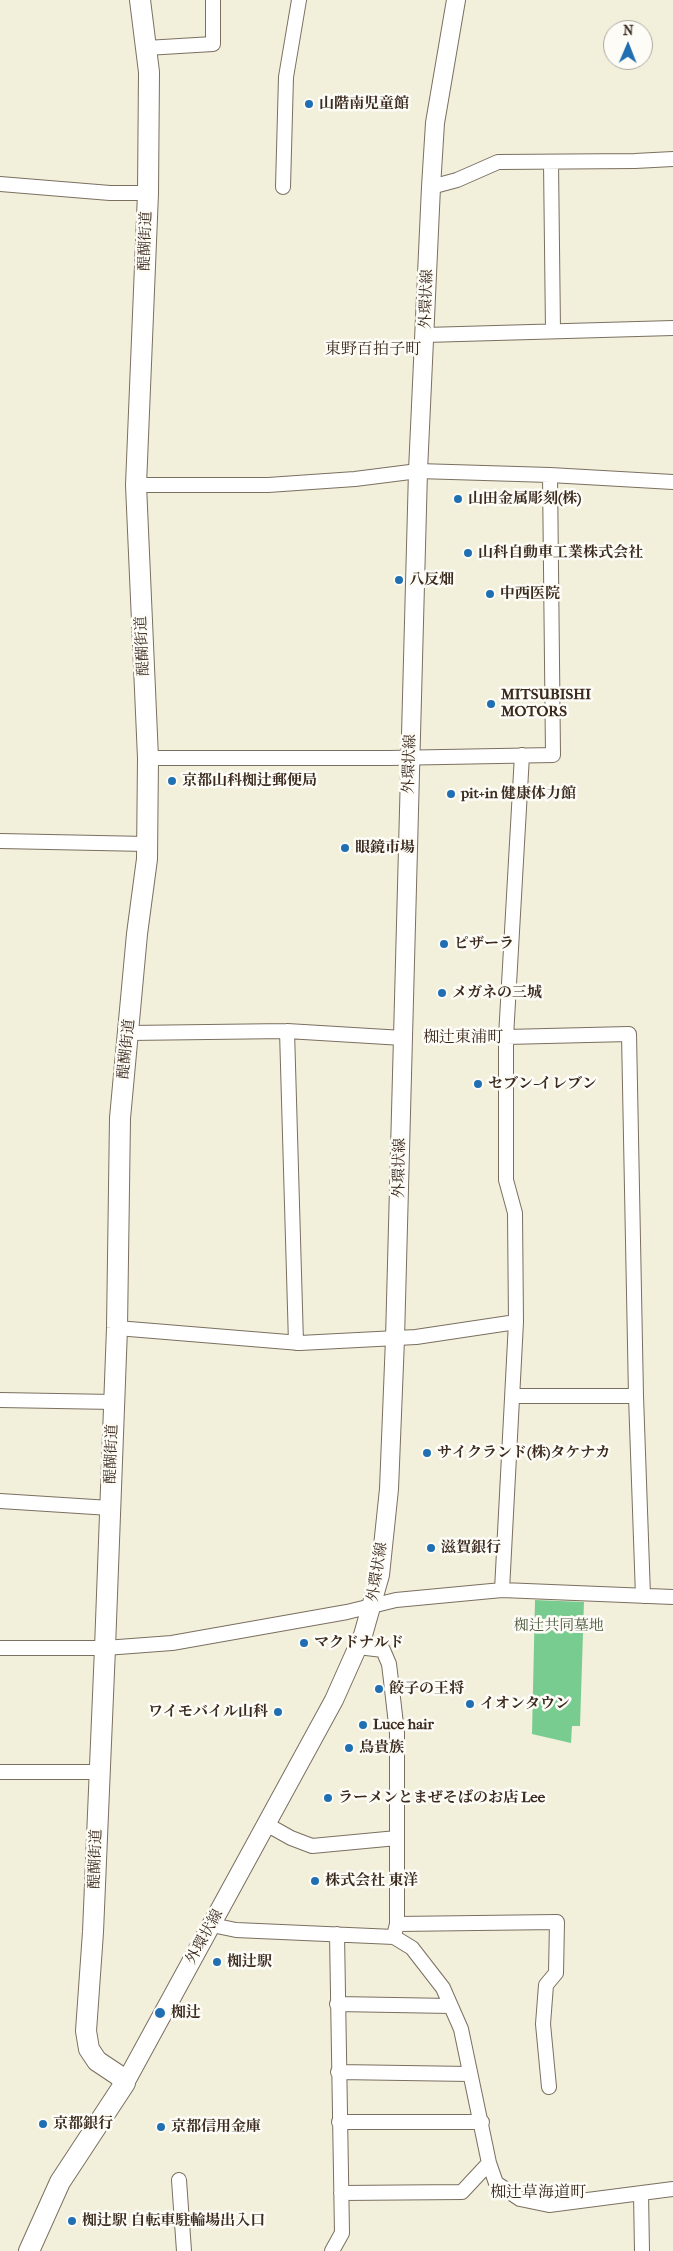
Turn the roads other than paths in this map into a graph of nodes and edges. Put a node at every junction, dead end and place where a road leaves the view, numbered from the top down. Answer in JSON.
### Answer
{"nodes":[{"id":1,"x":140,"y":0,"type":"edge"},
{"id":2,"x":213,"y":0,"type":"edge"},
{"id":3,"x":299,"y":0,"type":"edge"},
{"id":4,"x":456,"y":0,"type":"edge"},
{"id":5,"x":146,"y":48,"type":"junction"},
{"id":6,"x":673,"y":158,"type":"edge"},
{"id":7,"x":551,"y":162,"type":"junction"},
{"id":8,"x":0,"y":184,"type":"edge"},
{"id":9,"x":283,"y":187,"type":"dead end"},
{"id":10,"x":431,"y":187,"type":"junction"},
{"id":11,"x":148,"y":193,"type":"junction"},
{"id":12,"x":673,"y":328,"type":"edge"},
{"id":13,"x":554,"y":331,"type":"junction"},
{"id":14,"x":425,"y":335,"type":"junction"},
{"id":15,"x":418,"y":471,"type":"junction"},
{"id":16,"x":550,"y":475,"type":"junction"},
{"id":17,"x":673,"y":482,"type":"edge"},
{"id":18,"x":136,"y":485,"type":"junction"},
{"id":19,"x":522,"y":756,"type":"junction"},
{"id":20,"x":410,"y":757,"type":"junction"},
{"id":21,"x":148,"y":758,"type":"junction"},
{"id":22,"x":0,"y":842,"type":"edge"},
{"id":23,"x":147,"y":844,"type":"junction"},
{"id":24,"x":287,"y":1030,"type":"junction"},
{"id":25,"x":130,"y":1033,"type":"junction"},
{"id":26,"x":506,"y":1037,"type":"junction"},
{"id":27,"x":403,"y":1038,"type":"junction"},
{"id":28,"x":516,"y":1322,"type":"junction"},
{"id":29,"x":116,"y":1328,"type":"junction"},
{"id":30,"x":396,"y":1339,"type":"junction"},
{"id":31,"x":296,"y":1343,"type":"junction"},
{"id":32,"x":514,"y":1396,"type":"junction"},
{"id":33,"x":636,"y":1396,"type":"junction"},
{"id":34,"x":0,"y":1400,"type":"edge"},
{"id":35,"x":114,"y":1402,"type":"junction"},
{"id":36,"x":0,"y":1501,"type":"edge"},
{"id":37,"x":110,"y":1508,"type":"junction"},
{"id":38,"x":502,"y":1590,"type":"junction"},
{"id":39,"x":643,"y":1596,"type":"junction"},
{"id":40,"x":673,"y":1597,"type":"edge"},
{"id":41,"x":373,"y":1606,"type":"junction"},
{"id":42,"x":358,"y":1647,"type":"junction"},
{"id":43,"x":0,"y":1648,"type":"edge"},
{"id":44,"x":105,"y":1648,"type":"junction"},
{"id":45,"x":0,"y":1772,"type":"edge"},
{"id":46,"x":99,"y":1772,"type":"junction"},
{"id":47,"x":266,"y":1824,"type":"junction"},
{"id":48,"x":397,"y":1838,"type":"junction"},
{"id":49,"x":212,"y":1925,"type":"junction"},
{"id":50,"x":395,"y":1930,"type":"junction"},
{"id":51,"x":337,"y":1934,"type":"junction"},
{"id":52,"x":337,"y":2004,"type":"junction"},
{"id":53,"x":452,"y":2006,"type":"junction"},
{"id":54,"x":338,"y":2072,"type":"junction"},
{"id":55,"x":470,"y":2074,"type":"junction"},
{"id":56,"x":125,"y":2083,"type":"junction"},
{"id":57,"x":549,"y":2087,"type":"dead end"},
{"id":58,"x":339,"y":2122,"type":"junction"},
{"id":59,"x":482,"y":2122,"type":"junction"},
{"id":60,"x":489,"y":2163,"type":"junction"},
{"id":61,"x":179,"y":2180,"type":"dead end"},
{"id":62,"x":673,"y":2189,"type":"edge"},
{"id":63,"x":341,"y":2192,"type":"junction"},
{"id":64,"x":642,"y":2193,"type":"junction"},
{"id":65,"x":30,"y":2251,"type":"edge"},
{"id":66,"x":184,"y":2251,"type":"edge"},
{"id":67,"x":332,"y":2251,"type":"edge"},
{"id":68,"x":642,"y":2251,"type":"edge"}],
"edges":[{"from":1,"to":5,"type":"main road","name":"醍醐街道"},
{"from":2,"to":5,"type":"street"},
{"from":3,"to":9,"type":"street"},
{"from":4,"to":10,"type":"street","name":"外環状線"},
{"from":5,"to":11,"type":"main road","name":"醍醐街道"},
{"from":6,"to":7,"type":"street"},
{"from":7,"to":10,"type":"street"},
{"from":7,"to":13,"type":"street"},
{"from":8,"to":11,"type":"street"},
{"from":10,"to":14,"type":"street","name":"外環状線"},
{"from":11,"to":18,"type":"main road","name":"醍醐街道"},
{"from":12,"to":13,"type":"street"},
{"from":13,"to":14,"type":"street"},
{"from":14,"to":15,"type":"street","name":"外環状線"},
{"from":15,"to":16,"type":"street"},
{"from":15,"to":18,"type":"street"},
{"from":15,"to":20,"type":"street","name":"外環状線"},
{"from":16,"to":17,"type":"street"},
{"from":16,"to":19,"type":"street"},
{"from":18,"to":21,"type":"main road","name":"醍醐街道"},
{"from":19,"to":20,"type":"street"},
{"from":19,"to":26,"type":"street"},
{"from":20,"to":21,"type":"street"},
{"from":20,"to":27,"type":"street","name":"外環状線"},
{"from":21,"to":23,"type":"main road","name":"醍醐街道"},
{"from":22,"to":23,"type":"street"},
{"from":23,"to":25,"type":"main road","name":"醍醐街道"},
{"from":24,"to":25,"type":"street"},
{"from":24,"to":27,"type":"street"},
{"from":24,"to":31,"type":"street"},
{"from":25,"to":29,"type":"main road","name":"醍醐街道"},
{"from":26,"to":28,"type":"street"},
{"from":26,"to":33,"type":"street"},
{"from":27,"to":30,"type":"street","name":"外環状線"},
{"from":28,"to":30,"type":"street"},
{"from":28,"to":32,"type":"street"},
{"from":29,"to":31,"type":"street"},
{"from":29,"to":35,"type":"main road","name":"醍醐街道"},
{"from":30,"to":31,"type":"street"},
{"from":30,"to":41,"type":"street","name":"外環状線"},
{"from":32,"to":33,"type":"street"},
{"from":32,"to":38,"type":"street"},
{"from":33,"to":39,"type":"street"},
{"from":34,"to":35,"type":"street"},
{"from":35,"to":37,"type":"main road","name":"醍醐街道"},
{"from":36,"to":37,"type":"street"},
{"from":37,"to":44,"type":"main road","name":"醍醐街道"},
{"from":38,"to":39,"type":"street"},
{"from":38,"to":41,"type":"street"},
{"from":39,"to":40,"type":"street"},
{"from":41,"to":42,"type":"street","name":"外環状線"},
{"from":41,"to":44,"type":"street"},
{"from":42,"to":47,"type":"street","name":"外環状線"},
{"from":42,"to":48,"type":"street"},
{"from":43,"to":44,"type":"street"},
{"from":44,"to":46,"type":"main road","name":"醍醐街道"},
{"from":45,"to":46,"type":"street"},
{"from":46,"to":56,"type":"main road","name":"醍醐街道"},
{"from":47,"to":48,"type":"street"},
{"from":47,"to":49,"type":"street","name":"外環状線"},
{"from":48,"to":50,"type":"street"},
{"from":49,"to":51,"type":"street"},
{"from":49,"to":56,"type":"street","name":"外環状線"},
{"from":50,"to":51,"type":"street"},
{"from":50,"to":53,"type":"street"},
{"from":50,"to":57,"type":"street"},
{"from":51,"to":52,"type":"street"},
{"from":52,"to":53,"type":"street"},
{"from":52,"to":54,"type":"street"},
{"from":53,"to":55,"type":"street"},
{"from":54,"to":55,"type":"street"},
{"from":54,"to":58,"type":"street"},
{"from":55,"to":59,"type":"street"},
{"from":56,"to":65,"type":"main road","name":"外環状線"},
{"from":58,"to":59,"type":"street"},
{"from":58,"to":63,"type":"street"},
{"from":59,"to":60,"type":"street"},
{"from":60,"to":63,"type":"street"},
{"from":60,"to":64,"type":"street"},
{"from":61,"to":66,"type":"street"},
{"from":62,"to":64,"type":"street"},
{"from":63,"to":67,"type":"street"},
{"from":64,"to":68,"type":"street"}]}
